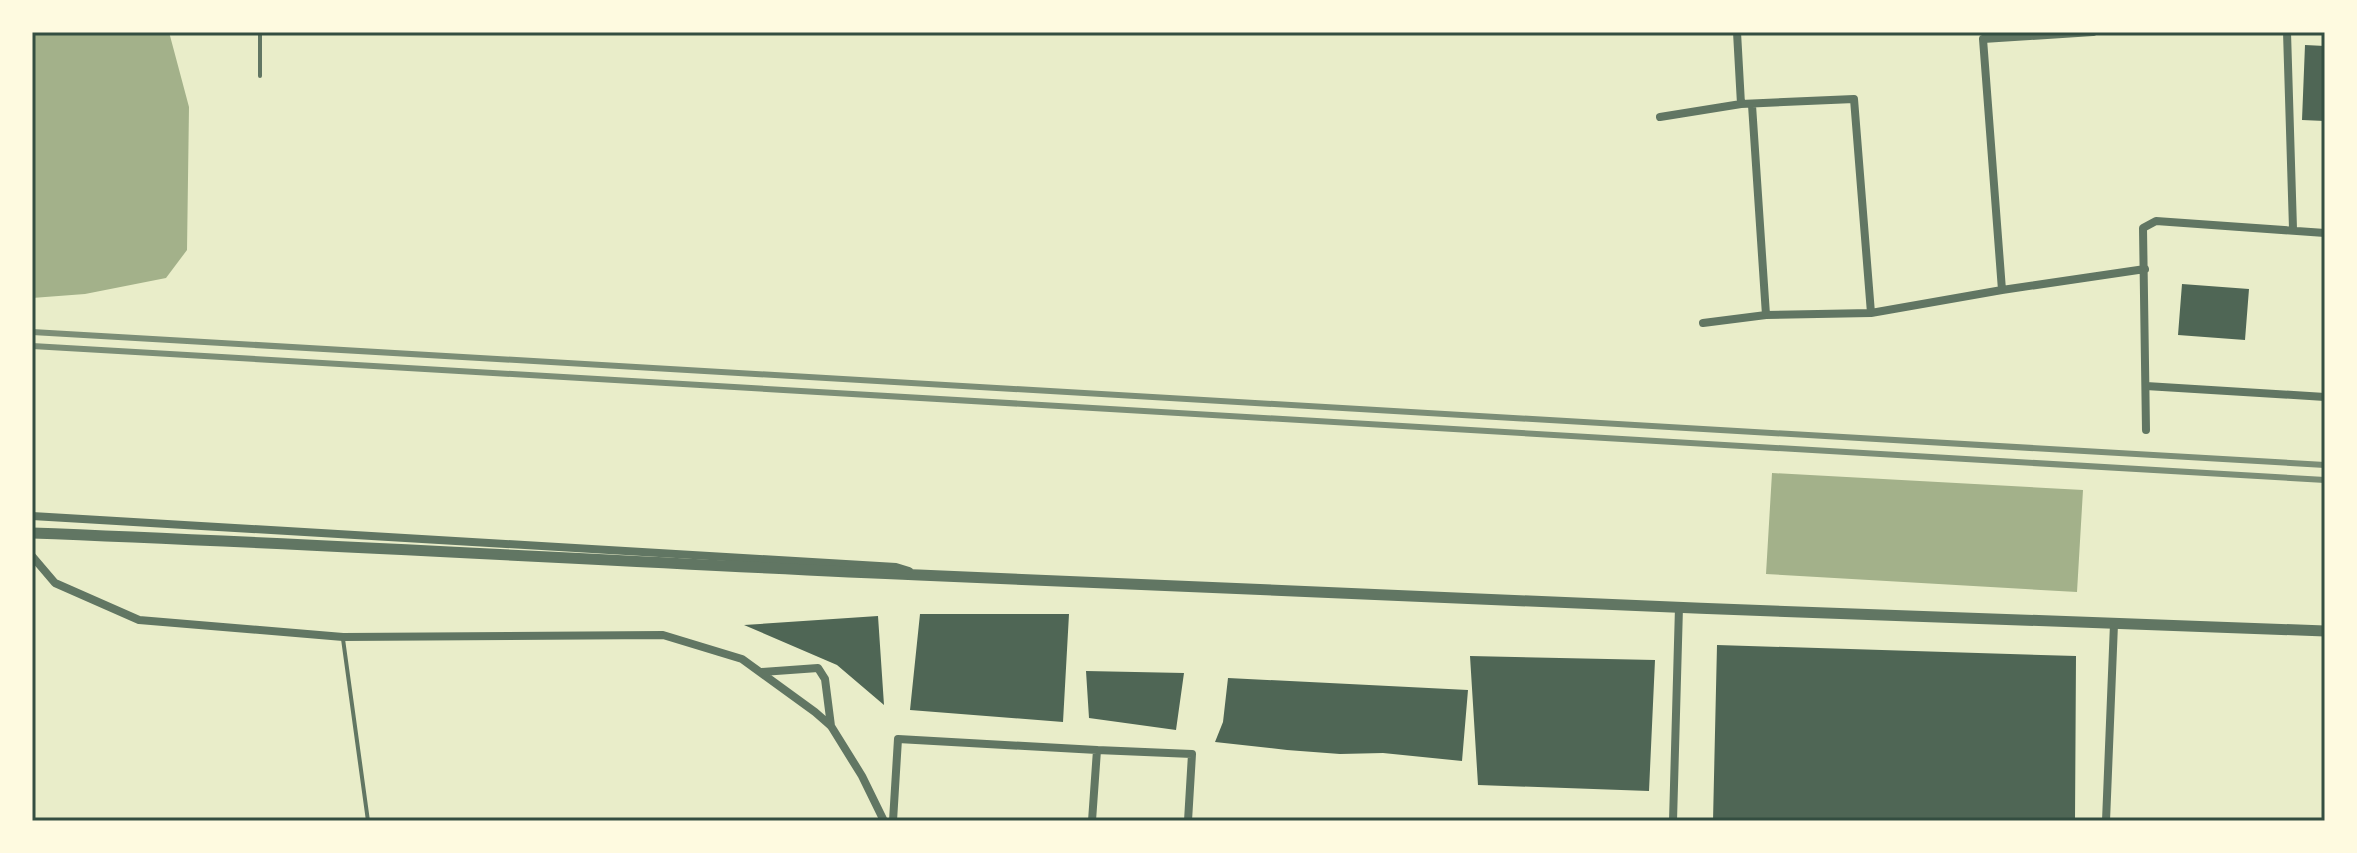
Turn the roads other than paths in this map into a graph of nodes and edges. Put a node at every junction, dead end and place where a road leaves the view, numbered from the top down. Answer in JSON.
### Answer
{"nodes":[{"id":1,"x":260,"y":32,"type":"edge"},
{"id":2,"x":1737,"y":32,"type":"edge"},
{"id":3,"x":2093,"y":32,"type":"edge"},
{"id":4,"x":2287,"y":32,"type":"edge"},
{"id":5,"x":260,"y":76,"type":"dead end"},
{"id":6,"x":1741,"y":104,"type":"junction"},
{"id":7,"x":1752,"y":105,"type":"junction"},
{"id":8,"x":1660,"y":117,"type":"dead end"},
{"id":9,"x":2293,"y":229,"type":"junction"},
{"id":10,"x":2325,"y":233,"type":"edge"},
{"id":11,"x":2145,"y":269,"type":"junction"},
{"id":12,"x":2002,"y":290,"type":"junction"},
{"id":13,"x":1871,"y":313,"type":"junction"},
{"id":14,"x":1766,"y":315,"type":"junction"},
{"id":15,"x":1703,"y":323,"type":"dead end"},
{"id":16,"x":2146,"y":386,"type":"junction"},
{"id":17,"x":2325,"y":397,"type":"edge"},
{"id":18,"x":2146,"y":430,"type":"dead end"},
{"id":19,"x":32,"y":516,"type":"edge"},
{"id":20,"x":32,"y":533,"type":"edge"},
{"id":21,"x":32,"y":556,"type":"edge"},
{"id":22,"x":926,"y":576,"type":"junction"},
{"id":23,"x":1679,"y":607,"type":"junction"},
{"id":24,"x":2114,"y":624,"type":"junction"},
{"id":25,"x":2325,"y":631,"type":"edge"},
{"id":26,"x":343,"y":637,"type":"junction"},
{"id":27,"x":762,"y":672,"type":"junction"},
{"id":28,"x":831,"y":726,"type":"junction"},
{"id":29,"x":1097,"y":750,"type":"junction"},
{"id":30,"x":368,"y":821,"type":"edge"},
{"id":31,"x":884,"y":821,"type":"edge"},
{"id":32,"x":893,"y":821,"type":"edge"},
{"id":33,"x":1092,"y":821,"type":"edge"},
{"id":34,"x":1188,"y":821,"type":"edge"},
{"id":35,"x":1673,"y":821,"type":"edge"},
{"id":36,"x":2106,"y":821,"type":"edge"}],
"edges":[{"from":1,"to":5,"type":"lane"},
{"from":2,"to":6,"type":"street"},
{"from":3,"to":12,"type":"street"},
{"from":4,"to":9,"type":"street"},
{"from":6,"to":7,"type":"street"},
{"from":6,"to":8,"type":"street"},
{"from":7,"to":13,"type":"street"},
{"from":7,"to":14,"type":"street"},
{"from":9,"to":10,"type":"street"},
{"from":9,"to":11,"type":"street"},
{"from":11,"to":12,"type":"street"},
{"from":11,"to":16,"type":"street"},
{"from":12,"to":13,"type":"street"},
{"from":13,"to":14,"type":"street"},
{"from":14,"to":15,"type":"street"},
{"from":16,"to":17,"type":"street"},
{"from":16,"to":18,"type":"street"},
{"from":19,"to":22,"type":"street"},
{"from":20,"to":22,"type":"street"},
{"from":21,"to":26,"type":"street"},
{"from":22,"to":23,"type":"street"},
{"from":23,"to":24,"type":"street"},
{"from":23,"to":35,"type":"street"},
{"from":24,"to":25,"type":"street"},
{"from":24,"to":36,"type":"street"},
{"from":26,"to":27,"type":"street"},
{"from":26,"to":30,"type":"lane"},
{"from":27,"to":28,"type":"street"},
{"from":27,"to":28,"type":"street"},
{"from":28,"to":31,"type":"street"},
{"from":29,"to":32,"type":"street"},
{"from":29,"to":33,"type":"street"},
{"from":29,"to":34,"type":"street"}]}
